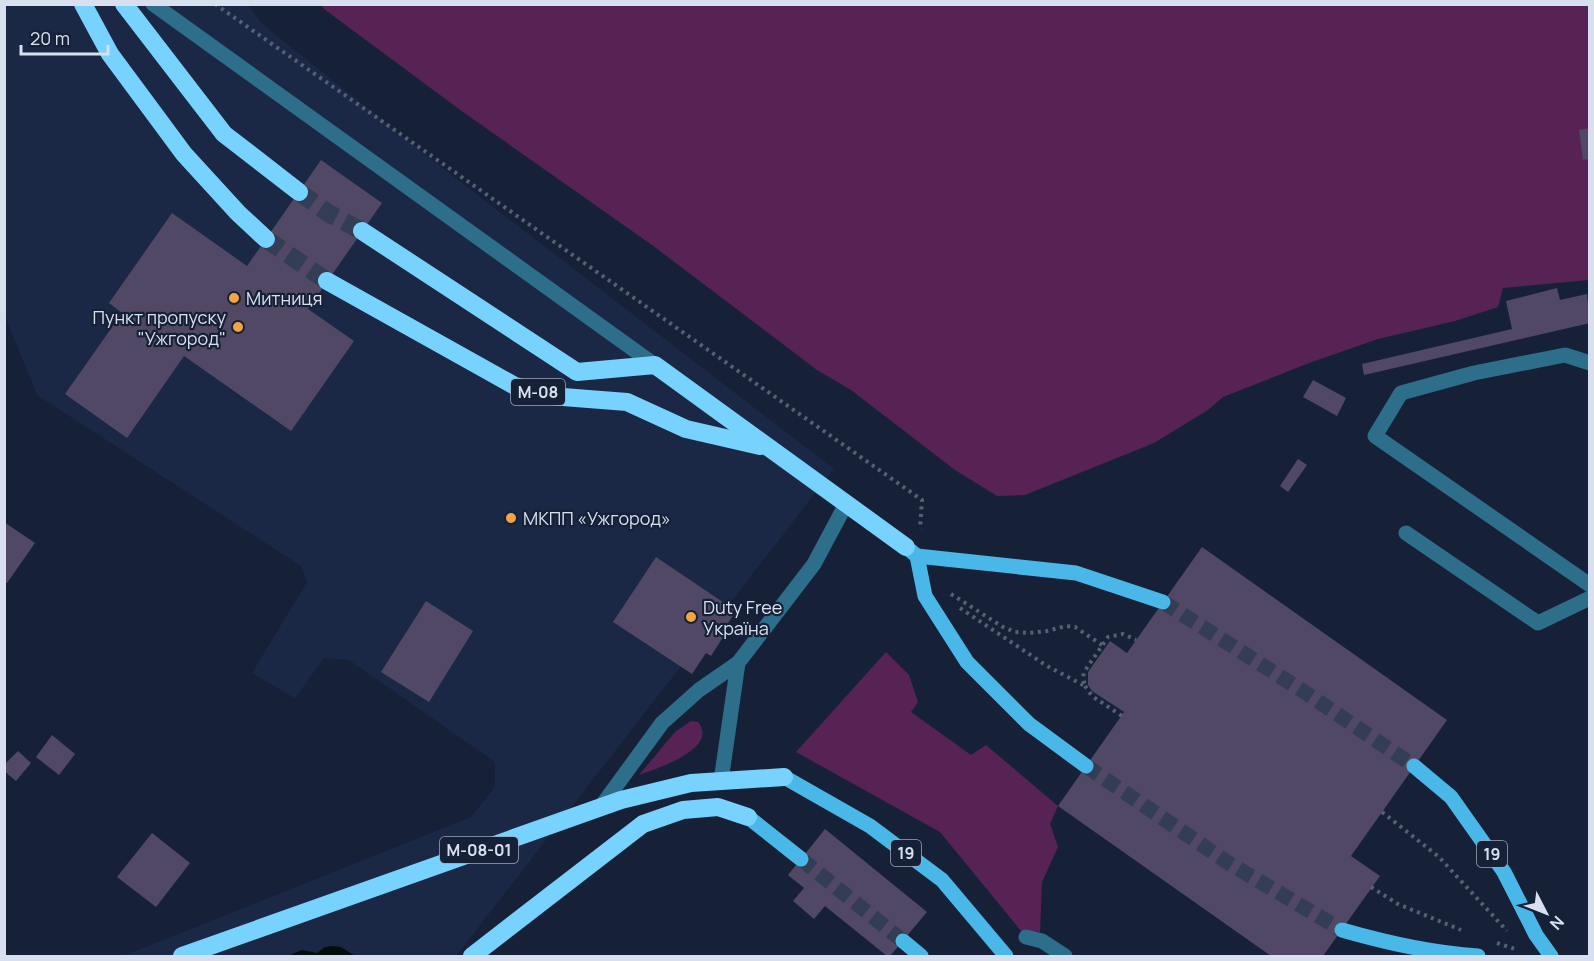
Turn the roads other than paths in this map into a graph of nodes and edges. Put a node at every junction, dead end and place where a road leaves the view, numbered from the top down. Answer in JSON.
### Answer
{"nodes":[{"id":1,"x":83,"y":4,"type":"edge"},
{"id":2,"x":124,"y":4,"type":"edge"},
{"id":3,"x":153,"y":4,"type":"edge"},
{"id":4,"x":299,"y":192,"type":"tunnel mouth"},
{"id":5,"x":363,"y":231,"type":"tunnel mouth"},
{"id":6,"x":266,"y":239,"type":"tunnel mouth"},
{"id":7,"x":327,"y":281,"type":"tunnel mouth"},
{"id":8,"x":1590,"y":363,"type":"edge"},
{"id":9,"x":656,"y":365,"type":"junction"},
{"id":10,"x":768,"y":448,"type":"junction"},
{"id":11,"x":846,"y":504,"type":"junction"},
{"id":12,"x":1406,"y":533,"type":"dead end"},
{"id":13,"x":912,"y":552,"type":"junction"},
{"id":14,"x":1590,"y":585,"type":"edge"},
{"id":15,"x":1590,"y":598,"type":"edge"},
{"id":16,"x":1163,"y":602,"type":"tunnel mouth"},
{"id":17,"x":738,"y":663,"type":"junction"},
{"id":18,"x":1086,"y":766,"type":"tunnel mouth"},
{"id":19,"x":1414,"y":766,"type":"tunnel mouth"},
{"id":20,"x":784,"y":777,"type":"joint"},
{"id":21,"x":721,"y":781,"type":"junction"},
{"id":22,"x":600,"y":808,"type":"junction"},
{"id":23,"x":748,"y":817,"type":"joint"},
{"id":24,"x":801,"y":860,"type":"tunnel mouth"},
{"id":25,"x":1342,"y":930,"type":"tunnel mouth"},
{"id":26,"x":1026,"y":937,"type":"dead end"},
{"id":27,"x":903,"y":941,"type":"tunnel mouth"},
{"id":28,"x":1439,"y":955,"type":"edge"},
{"id":29,"x":182,"y":957,"type":"edge"},
{"id":30,"x":472,"y":957,"type":"edge"},
{"id":31,"x":921,"y":957,"type":"edge"},
{"id":32,"x":1006,"y":957,"type":"edge"},
{"id":33,"x":1065,"y":957,"type":"edge"},
{"id":34,"x":1478,"y":957,"type":"edge"},
{"id":35,"x":1551,"y":957,"type":"edge"}],
"edges":[{"from":1,"to":6,"type":"highway"},
{"from":2,"to":4,"type":"highway"},
{"from":3,"to":9,"type":"lane"},
{"from":5,"to":9,"type":"highway","number":"М-08"},
{"from":7,"to":10,"type":"highway","number":"М-08"},
{"from":8,"to":14,"type":"lane"},
{"from":9,"to":10,"type":"highway","number":"М-08"},
{"from":10,"to":11,"type":"highway","number":"М-08"},
{"from":11,"to":13,"type":"highway","number":"М-08"},
{"from":11,"to":17,"type":"lane"},
{"from":12,"to":15,"type":"lane"},
{"from":13,"to":16,"type":"main road"},
{"from":13,"to":18,"type":"main road"},
{"from":17,"to":21,"type":"lane"},
{"from":17,"to":22,"type":"lane"},
{"from":19,"to":35,"type":"main road","number":"19"},
{"from":20,"to":21,"type":"highway","number":"М-08-01"},
{"from":20,"to":32,"type":"main road","number":"19"},
{"from":21,"to":22,"type":"highway","number":"М-08-01"},
{"from":22,"to":29,"type":"highway","number":"М-08-01"},
{"from":23,"to":24,"type":"main road"},
{"from":23,"to":30,"type":"highway"},
{"from":25,"to":28,"type":"main road"},
{"from":26,"to":33,"type":"lane"},
{"from":27,"to":31,"type":"main road"},
{"from":28,"to":34,"type":"main road"}]}
